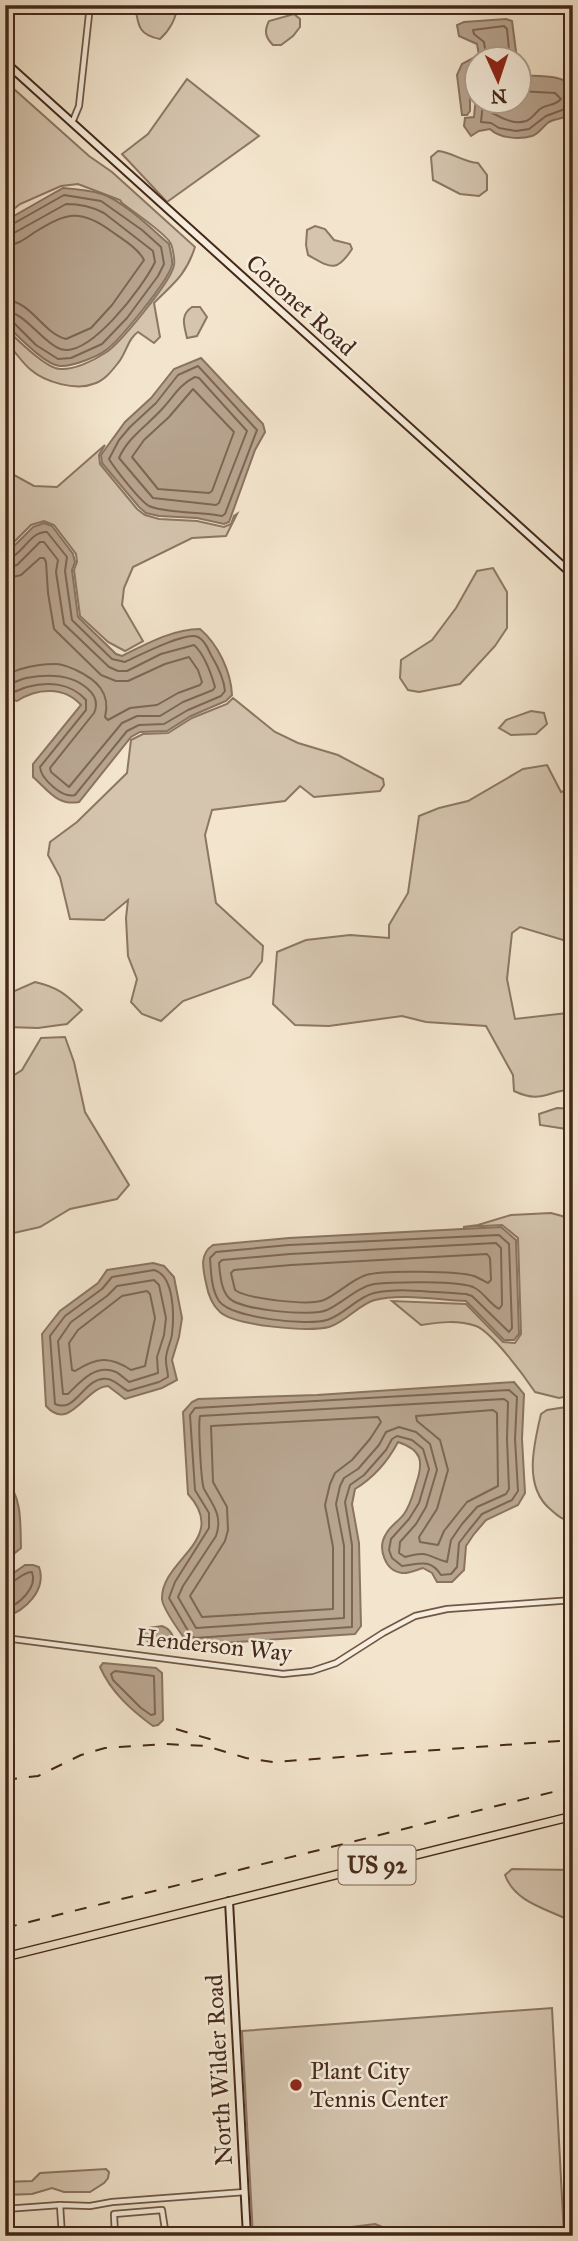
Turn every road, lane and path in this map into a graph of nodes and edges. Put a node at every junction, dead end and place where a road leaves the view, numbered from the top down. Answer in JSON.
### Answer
{"nodes":[{"id":1,"x":89,"y":5,"type":"edge"},
{"id":2,"x":5,"y":62,"type":"edge"},
{"id":3,"x":72,"y":123,"type":"junction"},
{"id":4,"x":573,"y":575,"type":"edge"},
{"id":5,"x":573,"y":1600,"type":"edge"},
{"id":6,"x":5,"y":1638,"type":"edge"},
{"id":7,"x":573,"y":1816,"type":"edge"},
{"id":8,"x":229,"y":1902,"type":"junction"},
{"id":9,"x":5,"y":1957,"type":"edge"},
{"id":10,"x":573,"y":2071,"type":"edge"},
{"id":11,"x":573,"y":2184,"type":"edge"},
{"id":12,"x":573,"y":2189,"type":"edge"},
{"id":13,"x":245,"y":2192,"type":"junction"},
{"id":14,"x":161,"y":2198,"type":"junction"},
{"id":15,"x":112,"y":2202,"type":"junction"},
{"id":16,"x":60,"y":2205,"type":"junction"},
{"id":17,"x":6,"y":2209,"type":"edge"},
{"id":18,"x":162,"y":2210,"type":"junction"},
{"id":19,"x":114,"y":2214,"type":"junction"},
{"id":20,"x":9,"y":2236,"type":"edge"},
{"id":21,"x":62,"y":2236,"type":"edge"},
{"id":22,"x":115,"y":2236,"type":"edge"},
{"id":23,"x":166,"y":2236,"type":"edge"},
{"id":24,"x":247,"y":2236,"type":"edge"}],
"edges":[{"from":1,"to":3,"type":"street"},
{"from":2,"to":3,"type":"street","name":"Coronet Road"},
{"from":3,"to":4,"type":"street","name":"Coronet Road"},
{"from":5,"to":6,"type":"street","name":"Henderson Way"},
{"from":7,"to":8,"type":"main road","number":"US 92"},
{"from":8,"to":9,"type":"main road","number":"US 92"},
{"from":8,"to":13,"type":"street","name":"North Wilder Road"},
{"from":10,"to":11,"type":"street"},
{"from":11,"to":12,"type":"street"},
{"from":13,"to":14,"type":"street"},
{"from":13,"to":24,"type":"street","name":"North Wilder Road"},
{"from":14,"to":15,"type":"street"},
{"from":14,"to":18,"type":"street"},
{"from":15,"to":16,"type":"street"},
{"from":15,"to":19,"type":"street"},
{"from":16,"to":17,"type":"street"},
{"from":16,"to":21,"type":"street"},
{"from":17,"to":20,"type":"street"},
{"from":18,"to":19,"type":"street"},
{"from":18,"to":23,"type":"street"},
{"from":19,"to":22,"type":"street"}]}
